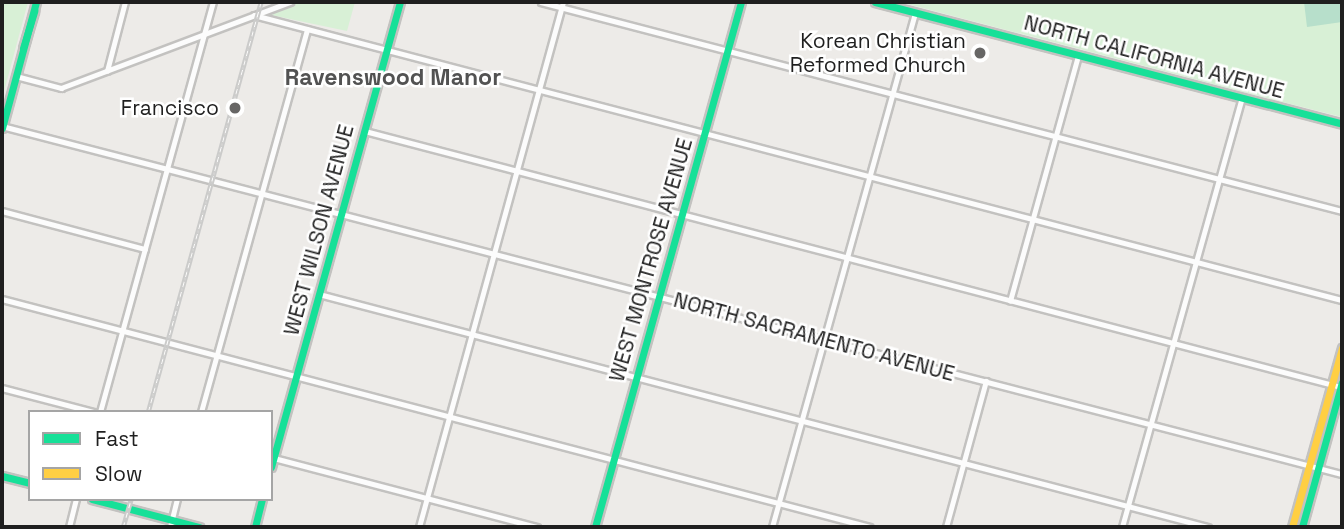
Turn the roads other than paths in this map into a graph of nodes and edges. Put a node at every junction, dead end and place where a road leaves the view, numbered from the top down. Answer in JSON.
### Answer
{"nodes":[{"id":1,"x":125,"y":2,"type":"edge"},
{"id":2,"x":213,"y":2,"type":"edge"},
{"id":3,"x":290,"y":2,"type":"edge"},
{"id":4,"x":400,"y":2,"type":"edge"},
{"id":5,"x":541,"y":2,"type":"edge"},
{"id":6,"x":741,"y":2,"type":"edge"},
{"id":7,"x":875,"y":2,"type":"edge"},
{"id":8,"x":562,"y":4,"type":"edge"},
{"id":9,"x":35,"y":6,"type":"edge"},
{"id":10,"x":915,"y":12,"type":"junction"},
{"id":11,"x":254,"y":15,"type":"junction"},
{"id":12,"x":307,"y":29,"type":"junction"},
{"id":13,"x":204,"y":34,"type":"junction"},
{"id":14,"x":387,"y":50,"type":"junction"},
{"id":15,"x":728,"y":50,"type":"junction"},
{"id":16,"x":1078,"y":55,"type":"junction"},
{"id":17,"x":107,"y":71,"type":"junction"},
{"id":18,"x":16,"y":76,"type":"junction"},
{"id":19,"x":539,"y":89,"type":"junction"},
{"id":20,"x":893,"y":93,"type":"junction"},
{"id":21,"x":1242,"y":98,"type":"junction"},
{"id":22,"x":1342,"y":124,"type":"edge"},
{"id":23,"x":2,"y":127,"type":"edge"},
{"id":24,"x":364,"y":131,"type":"junction"},
{"id":25,"x":705,"y":131,"type":"junction"},
{"id":26,"x":1056,"y":136,"type":"junction"},
{"id":27,"x":167,"y":167,"type":"junction"},
{"id":28,"x":516,"y":171,"type":"junction"},
{"id":29,"x":870,"y":175,"type":"junction"},
{"id":30,"x":1219,"y":179,"type":"junction"},
{"id":31,"x":262,"y":192,"type":"junction"},
{"id":32,"x":2,"y":211,"type":"edge"},
{"id":33,"x":1342,"y":211,"type":"edge"},
{"id":34,"x":342,"y":213,"type":"junction"},
{"id":35,"x":682,"y":215,"type":"junction"},
{"id":36,"x":1033,"y":218,"type":"junction"},
{"id":37,"x":145,"y":249,"type":"junction"},
{"id":38,"x":494,"y":253,"type":"junction"},
{"id":39,"x":847,"y":258,"type":"junction"},
{"id":40,"x":1196,"y":261,"type":"junction"},
{"id":41,"x":319,"y":294,"type":"junction"},
{"id":42,"x":659,"y":296,"type":"junction"},
{"id":43,"x":2,"y":299,"type":"edge"},
{"id":44,"x":1342,"y":300,"type":"edge"},
{"id":45,"x":1010,"y":301,"type":"junction"},
{"id":46,"x":123,"y":331,"type":"junction"},
{"id":47,"x":472,"y":334,"type":"junction"},
{"id":48,"x":824,"y":339,"type":"junction"},
{"id":49,"x":1174,"y":344,"type":"junction"},
{"id":50,"x":1342,"y":348,"type":"edge"},
{"id":51,"x":217,"y":355,"type":"junction"},
{"id":52,"x":296,"y":376,"type":"junction"},
{"id":53,"x":636,"y":378,"type":"junction"},
{"id":54,"x":986,"y":381,"type":"junction"},
{"id":55,"x":1339,"y":385,"type":"edge"},
{"id":56,"x":2,"y":388,"type":"edge"},
{"id":57,"x":86,"y":410,"type":"edge"},
{"id":58,"x":101,"y":410,"type":"edge"},
{"id":59,"x":202,"y":410,"type":"edge"},
{"id":60,"x":449,"y":416,"type":"junction"},
{"id":61,"x":800,"y":421,"type":"junction"},
{"id":62,"x":1151,"y":424,"type":"junction"},
{"id":63,"x":274,"y":458,"type":"junction"},
{"id":64,"x":614,"y":460,"type":"junction"},
{"id":65,"x":273,"y":461,"type":"edge"},
{"id":66,"x":963,"y":463,"type":"junction"},
{"id":67,"x":1310,"y":466,"type":"junction"},
{"id":68,"x":1318,"y":468,"type":"junction"},
{"id":69,"x":1342,"y":474,"type":"edge"},
{"id":70,"x":2,"y":476,"type":"edge"},
{"id":71,"x":28,"y":482,"type":"edge"},
{"id":72,"x":427,"y":498,"type":"junction"},
{"id":73,"x":76,"y":501,"type":"edge"},
{"id":74,"x":98,"y":501,"type":"edge"},
{"id":75,"x":177,"y":501,"type":"edge"},
{"id":76,"x":262,"y":501,"type":"edge"},
{"id":77,"x":778,"y":503,"type":"junction"},
{"id":78,"x":1128,"y":506,"type":"junction"},
{"id":79,"x":171,"y":524,"type":"edge"},
{"id":80,"x":69,"y":527,"type":"edge"},
{"id":81,"x":199,"y":527,"type":"edge"},
{"id":82,"x":255,"y":527,"type":"edge"},
{"id":83,"x":419,"y":527,"type":"edge"},
{"id":84,"x":537,"y":527,"type":"edge"},
{"id":85,"x":595,"y":527,"type":"edge"},
{"id":86,"x":772,"y":527,"type":"edge"},
{"id":87,"x":870,"y":527,"type":"edge"},
{"id":88,"x":946,"y":527,"type":"edge"},
{"id":89,"x":1122,"y":527,"type":"edge"},
{"id":90,"x":1208,"y":527,"type":"edge"},
{"id":91,"x":1292,"y":527,"type":"edge"},
{"id":92,"x":1302,"y":527,"type":"edge"}],
"edges":[{"from":1,"to":17,"type":"street"},
{"from":2,"to":13,"type":"street"},
{"from":3,"to":11,"type":"street"},
{"from":4,"to":14,"type":"main road","name":"WEST WILSON AVENUE"},
{"from":5,"to":8,"type":"street"},
{"from":6,"to":15,"type":"main road","name":"WEST MONTROSE AVENUE"},
{"from":7,"to":10,"type":"main road","name":"NORTH CALIFORNIA AVENUE"},
{"from":8,"to":15,"type":"street"},
{"from":8,"to":19,"type":"street"},
{"from":9,"to":18,"type":"main road"},
{"from":10,"to":16,"type":"main road","name":"NORTH CALIFORNIA AVENUE"},
{"from":10,"to":20,"type":"street"},
{"from":11,"to":12,"type":"street"},
{"from":11,"to":13,"type":"street"},
{"from":12,"to":14,"type":"street"},
{"from":12,"to":31,"type":"street"},
{"from":13,"to":17,"type":"street"},
{"from":13,"to":27,"type":"street"},
{"from":14,"to":19,"type":"street"},
{"from":14,"to":24,"type":"main road","name":"WEST WILSON AVENUE"},
{"from":15,"to":20,"type":"street"},
{"from":15,"to":25,"type":"main road","name":"WEST MONTROSE AVENUE"},
{"from":16,"to":21,"type":"main road","name":"NORTH CALIFORNIA AVENUE"},
{"from":16,"to":26,"type":"street"},
{"from":17,"to":18,"type":"street"},
{"from":18,"to":23,"type":"main road"},
{"from":19,"to":25,"type":"street"},
{"from":19,"to":28,"type":"street"},
{"from":20,"to":26,"type":"street"},
{"from":20,"to":29,"type":"street"},
{"from":21,"to":22,"type":"main road","name":"NORTH CALIFORNIA AVENUE"},
{"from":21,"to":30,"type":"street"},
{"from":23,"to":27,"type":"street","name":"NORTH SACRAMENTO AVENUE"},
{"from":24,"to":28,"type":"street"},
{"from":24,"to":34,"type":"main road","name":"WEST WILSON AVENUE"},
{"from":25,"to":29,"type":"street"},
{"from":25,"to":35,"type":"main road","name":"WEST MONTROSE AVENUE"},
{"from":26,"to":30,"type":"street"},
{"from":26,"to":36,"type":"street"},
{"from":27,"to":31,"type":"street","name":"NORTH SACRAMENTO AVENUE"},
{"from":27,"to":37,"type":"street"},
{"from":28,"to":35,"type":"street"},
{"from":28,"to":38,"type":"street"},
{"from":29,"to":36,"type":"street"},
{"from":29,"to":39,"type":"street"},
{"from":30,"to":33,"type":"street"},
{"from":30,"to":40,"type":"street"},
{"from":31,"to":34,"type":"street","name":"NORTH SACRAMENTO AVENUE"},
{"from":31,"to":51,"type":"street"},
{"from":32,"to":37,"type":"street"},
{"from":34,"to":38,"type":"street","name":"NORTH SACRAMENTO AVENUE"},
{"from":34,"to":41,"type":"main road","name":"WEST WILSON AVENUE"},
{"from":35,"to":39,"type":"street"},
{"from":35,"to":42,"type":"main road","name":"WEST MONTROSE AVENUE"},
{"from":36,"to":40,"type":"street"},
{"from":36,"to":45,"type":"street"},
{"from":37,"to":46,"type":"street"},
{"from":38,"to":42,"type":"street","name":"NORTH SACRAMENTO AVENUE"},
{"from":38,"to":47,"type":"street"},
{"from":39,"to":45,"type":"street"},
{"from":39,"to":48,"type":"street"},
{"from":40,"to":44,"type":"street"},
{"from":40,"to":49,"type":"street"},
{"from":41,"to":47,"type":"street"},
{"from":41,"to":52,"type":"main road","name":"WEST WILSON AVENUE"},
{"from":42,"to":48,"type":"street","name":"NORTH SACRAMENTO AVENUE"},
{"from":42,"to":53,"type":"main road","name":"WEST MONTROSE AVENUE"},
{"from":43,"to":46,"type":"street"},
{"from":45,"to":49,"type":"street"},
{"from":46,"to":51,"type":"street"},
{"from":46,"to":58,"type":"street"},
{"from":47,"to":53,"type":"street"},
{"from":47,"to":60,"type":"street"},
{"from":48,"to":54,"type":"street","name":"NORTH SACRAMENTO AVENUE"},
{"from":48,"to":61,"type":"street"},
{"from":49,"to":55,"type":"street"},
{"from":49,"to":62,"type":"street"},
{"from":50,"to":55,"type":"main road"},
{"from":51,"to":52,"type":"street"},
{"from":51,"to":59,"type":"street"},
{"from":52,"to":60,"type":"street"},
{"from":52,"to":63,"type":"main road","name":"WEST WILSON AVENUE"},
{"from":53,"to":61,"type":"street"},
{"from":53,"to":64,"type":"main road","name":"WEST MONTROSE AVENUE"},
{"from":54,"to":62,"type":"street","name":"NORTH SACRAMENTO AVENUE"},
{"from":54,"to":66,"type":"street"},
{"from":55,"to":67,"type":"main road"},
{"from":55,"to":68,"type":"main road"},
{"from":56,"to":57,"type":"street"},
{"from":60,"to":64,"type":"street"},
{"from":60,"to":72,"type":"street"},
{"from":61,"to":66,"type":"street"},
{"from":61,"to":77,"type":"street"},
{"from":62,"to":67,"type":"street","name":"NORTH SACRAMENTO AVENUE"},
{"from":62,"to":78,"type":"street"},
{"from":63,"to":65,"type":"main road","name":"WEST WILSON AVENUE"},
{"from":63,"to":72,"type":"street"},
{"from":64,"to":77,"type":"street"},
{"from":64,"to":85,"type":"main road","name":"WEST MONTROSE AVENUE"},
{"from":66,"to":78,"type":"street"},
{"from":66,"to":88,"type":"street"},
{"from":67,"to":68,"type":"street","name":"NORTH SACRAMENTO AVENUE"},
{"from":67,"to":91,"type":"main road"},
{"from":68,"to":69,"type":"street","name":"NORTH SACRAMENTO AVENUE"},
{"from":68,"to":92,"type":"main road"},
{"from":70,"to":71,"type":"main road"},
{"from":72,"to":83,"type":"street"},
{"from":72,"to":84,"type":"street"},
{"from":73,"to":80,"type":"street"},
{"from":74,"to":79,"type":"main road"},
{"from":75,"to":79,"type":"street"},
{"from":76,"to":82,"type":"main road"},
{"from":77,"to":86,"type":"street"},
{"from":77,"to":87,"type":"street"},
{"from":78,"to":89,"type":"street"},
{"from":78,"to":90,"type":"street"},
{"from":79,"to":81,"type":"main road"}]}
